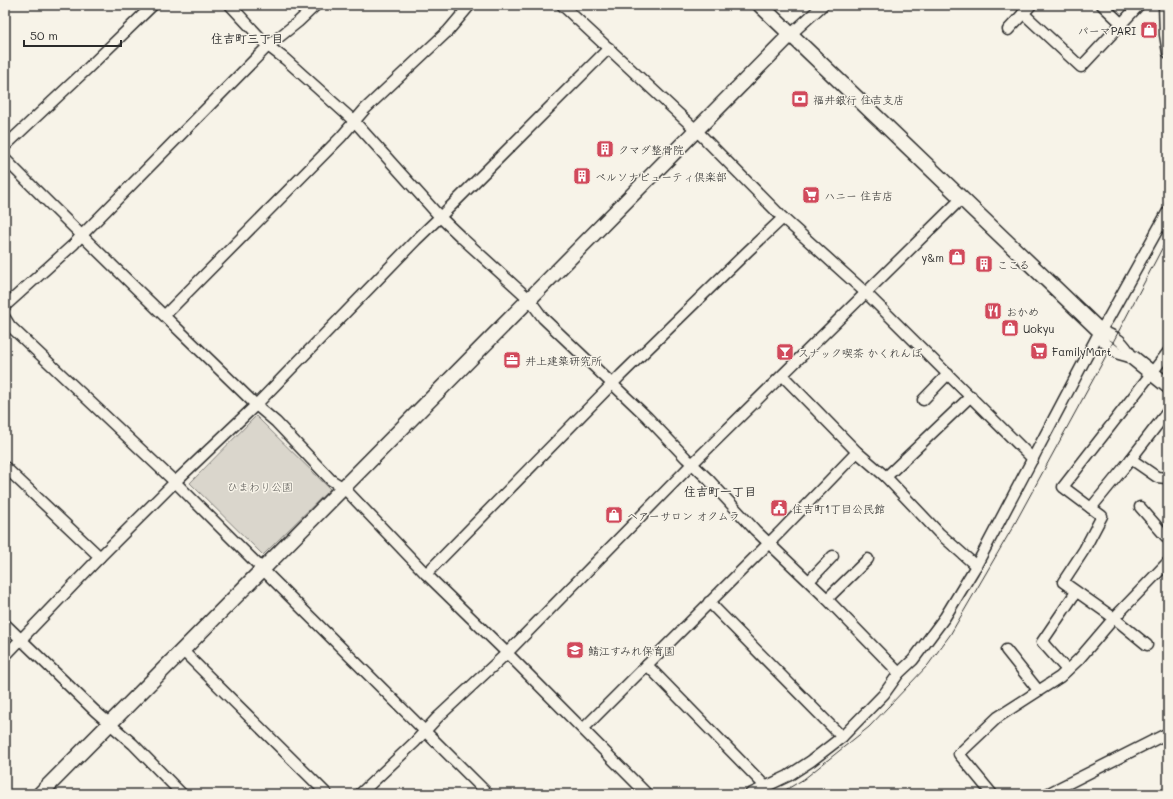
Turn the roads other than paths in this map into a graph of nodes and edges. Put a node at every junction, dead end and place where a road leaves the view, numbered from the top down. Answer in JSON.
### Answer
{"nodes":[{"id":1,"x":153,"y":5,"type":"edge"},
{"id":2,"x":230,"y":5,"type":"edge"},
{"id":3,"x":316,"y":5,"type":"edge"},
{"id":4,"x":470,"y":5,"type":"edge"},
{"id":5,"x":562,"y":5,"type":"edge"},
{"id":6,"x":760,"y":5,"type":"edge"},
{"id":7,"x":823,"y":5,"type":"edge"},
{"id":8,"x":1031,"y":5,"type":"edge"},
{"id":9,"x":1102,"y":5,"type":"edge"},
{"id":10,"x":1139,"y":5,"type":"edge"},
{"id":11,"x":1164,"y":5,"type":"edge"},
{"id":12,"x":1023,"y":13,"type":"junction"},
{"id":13,"x":1122,"y":24,"type":"junction"},
{"id":14,"x":1008,"y":30,"type":"dead end"},
{"id":15,"x":790,"y":35,"type":"junction"},
{"id":16,"x":268,"y":46,"type":"junction"},
{"id":17,"x":609,"y":48,"type":"junction"},
{"id":18,"x":1168,"y":53,"type":"edge"},
{"id":19,"x":355,"y":122,"type":"junction"},
{"id":20,"x":696,"y":130,"type":"junction"},
{"id":21,"x":5,"y":146,"type":"edge"},
{"id":22,"x":5,"y":159,"type":"edge"},
{"id":23,"x":962,"y":199,"type":"junction"},
{"id":24,"x":1168,"y":211,"type":"edge"},
{"id":25,"x":440,"y":217,"type":"junction"},
{"id":26,"x":783,"y":218,"type":"junction"},
{"id":27,"x":81,"y":236,"type":"junction"},
{"id":28,"x":866,"y":293,"type":"junction"},
{"id":29,"x":530,"y":299,"type":"junction"},
{"id":30,"x":5,"y":306,"type":"edge"},
{"id":31,"x":165,"y":315,"type":"junction"},
{"id":32,"x":5,"y":318,"type":"edge"},
{"id":33,"x":1100,"y":330,"type":"junction"},
{"id":34,"x":1168,"y":352,"type":"edge"},
{"id":35,"x":1133,"y":358,"type":"joint"},
{"id":36,"x":1152,"y":372,"type":"junction"},
{"id":37,"x":948,"y":374,"type":"junction"},
{"id":38,"x":783,"y":376,"type":"junction"},
{"id":39,"x":613,"y":385,"type":"junction"},
{"id":40,"x":1168,"y":386,"type":"edge"},
{"id":41,"x":970,"y":396,"type":"junction"},
{"id":42,"x":923,"y":400,"type":"dead end"},
{"id":43,"x":256,"y":405,"type":"junction"},
{"id":44,"x":1168,"y":411,"type":"edge"},
{"id":45,"x":857,"y":452,"type":"junction"},
{"id":46,"x":1033,"y":459,"type":"junction"},
{"id":47,"x":1131,"y":459,"type":"junction"},
{"id":48,"x":692,"y":464,"type":"junction"},
{"id":49,"x":7,"y":474,"type":"edge"},
{"id":50,"x":886,"y":477,"type":"junction"},
{"id":51,"x":1168,"y":480,"type":"edge"},
{"id":52,"x":175,"y":482,"type":"junction"},
{"id":53,"x":344,"y":488,"type":"junction"},
{"id":54,"x":1140,"y":507,"type":"dead end"},
{"id":55,"x":1090,"y":508,"type":"junction"},
{"id":56,"x":1168,"y":539,"type":"edge"},
{"id":57,"x":768,"y":542,"type":"junction"},
{"id":58,"x":833,"y":556,"type":"dead end"},
{"id":59,"x":100,"y":557,"type":"junction"},
{"id":60,"x":868,"y":559,"type":"dead end"},
{"id":61,"x":1168,"y":562,"type":"edge"},
{"id":62,"x":976,"y":566,"type":"junction"},
{"id":63,"x":262,"y":569,"type":"junction"},
{"id":64,"x":426,"y":574,"type":"junction"},
{"id":65,"x":809,"y":581,"type":"junction"},
{"id":66,"x":1076,"y":592,"type":"junction"},
{"id":67,"x":827,"y":599,"type":"junction"},
{"id":68,"x":709,"y":602,"type":"junction"},
{"id":69,"x":1114,"y":618,"type":"junction"},
{"id":70,"x":5,"y":624,"type":"edge"},
{"id":71,"x":21,"y":639,"type":"junction"},
{"id":72,"x":1147,"y":645,"type":"dead end"},
{"id":73,"x":182,"y":650,"type":"junction"},
{"id":74,"x":1006,"y":650,"type":"dead end"},
{"id":75,"x":507,"y":653,"type":"junction"},
{"id":76,"x":5,"y":656,"type":"edge"},
{"id":77,"x":647,"y":665,"type":"junction"},
{"id":78,"x":1067,"y":670,"type":"junction"},
{"id":79,"x":899,"y":673,"type":"junction"},
{"id":80,"x":1038,"y":690,"type":"junction"},
{"id":81,"x":110,"y":724,"type":"junction"},
{"id":82,"x":583,"y":729,"type":"junction"},
{"id":83,"x":425,"y":732,"type":"junction"},
{"id":84,"x":1168,"y":733,"type":"edge"},
{"id":85,"x":842,"y":737,"type":"junction"},
{"id":86,"x":765,"y":786,"type":"junction"},
{"id":87,"x":40,"y":794,"type":"edge"},
{"id":88,"x":182,"y":794,"type":"edge"},
{"id":89,"x":327,"y":794,"type":"edge"},
{"id":90,"x":360,"y":794,"type":"edge"},
{"id":91,"x":488,"y":794,"type":"edge"},
{"id":92,"x":647,"y":794,"type":"edge"},
{"id":93,"x":750,"y":794,"type":"edge"},
{"id":94,"x":992,"y":794,"type":"edge"},
{"id":95,"x":1048,"y":794,"type":"edge"}],
"edges":[{"from":1,"to":21,"type":"street"},
{"from":2,"to":16,"type":"street"},
{"from":3,"to":16,"type":"street"},
{"from":4,"to":19,"type":"street"},
{"from":5,"to":17,"type":"street"},
{"from":6,"to":15,"type":"street"},
{"from":7,"to":15,"type":"street"},
{"from":8,"to":12,"type":"street"},
{"from":9,"to":13,"type":"street"},
{"from":10,"to":13,"type":"street"},
{"from":11,"to":18,"type":"street"},
{"from":12,"to":13,"type":"street"},
{"from":12,"to":14,"type":"street"},
{"from":15,"to":20,"type":"street"},
{"from":15,"to":23,"type":"street"},
{"from":16,"to":19,"type":"street"},
{"from":16,"to":27,"type":"street"},
{"from":17,"to":20,"type":"street"},
{"from":17,"to":25,"type":"street"},
{"from":19,"to":25,"type":"street"},
{"from":19,"to":31,"type":"street"},
{"from":20,"to":26,"type":"street"},
{"from":20,"to":29,"type":"street"},
{"from":22,"to":27,"type":"street"},
{"from":23,"to":28,"type":"street"},
{"from":23,"to":33,"type":"street"},
{"from":24,"to":33,"type":"street"},
{"from":25,"to":29,"type":"street"},
{"from":25,"to":43,"type":"street"},
{"from":26,"to":28,"type":"street"},
{"from":26,"to":39,"type":"street"},
{"from":27,"to":30,"type":"street"},
{"from":27,"to":31,"type":"street"},
{"from":28,"to":37,"type":"street"},
{"from":28,"to":38,"type":"street"},
{"from":29,"to":39,"type":"street"},
{"from":29,"to":53,"type":"street"},
{"from":31,"to":43,"type":"street"},
{"from":32,"to":52,"type":"street"},
{"from":33,"to":35,"type":"street"},
{"from":33,"to":46,"type":"street"},
{"from":34,"to":36,"type":"street"},
{"from":35,"to":36,"type":"street"},
{"from":36,"to":40,"type":"street"},
{"from":36,"to":55,"type":"street"},
{"from":37,"to":41,"type":"street"},
{"from":37,"to":42,"type":"street"},
{"from":38,"to":45,"type":"street"},
{"from":38,"to":48,"type":"street"},
{"from":39,"to":48,"type":"street"},
{"from":39,"to":64,"type":"street"},
{"from":41,"to":46,"type":"street"},
{"from":41,"to":50,"type":"street"},
{"from":43,"to":52,"type":"street"},
{"from":43,"to":53,"type":"street"},
{"from":44,"to":47,"type":"street"},
{"from":45,"to":50,"type":"street"},
{"from":45,"to":57,"type":"street"},
{"from":46,"to":62,"type":"street"},
{"from":47,"to":51,"type":"street"},
{"from":47,"to":55,"type":"street"},
{"from":48,"to":57,"type":"street"},
{"from":48,"to":75,"type":"street"},
{"from":49,"to":59,"type":"street"},
{"from":50,"to":62,"type":"street"},
{"from":52,"to":59,"type":"street"},
{"from":52,"to":63,"type":"street"},
{"from":53,"to":63,"type":"street"},
{"from":53,"to":64,"type":"street"},
{"from":54,"to":56,"type":"street"},
{"from":55,"to":66,"type":"street"},
{"from":57,"to":65,"type":"street"},
{"from":57,"to":68,"type":"street"},
{"from":58,"to":65,"type":"street"},
{"from":59,"to":71,"type":"street"},
{"from":60,"to":67,"type":"street"},
{"from":61,"to":69,"type":"street"},
{"from":62,"to":79,"type":"street"},
{"from":63,"to":73,"type":"street"},
{"from":63,"to":83,"type":"street"},
{"from":64,"to":75,"type":"street"},
{"from":65,"to":67,"type":"street"},
{"from":66,"to":69,"type":"street"},
{"from":66,"to":78,"type":"street"},
{"from":67,"to":79,"type":"street"},
{"from":68,"to":77,"type":"street"},
{"from":68,"to":85,"type":"street"},
{"from":69,"to":72,"type":"street"},
{"from":69,"to":78,"type":"street"},
{"from":70,"to":71,"type":"street"},
{"from":71,"to":76,"type":"street"},
{"from":71,"to":81,"type":"street"},
{"from":73,"to":81,"type":"street"},
{"from":73,"to":89,"type":"street"},
{"from":74,"to":80,"type":"street"},
{"from":75,"to":82,"type":"street"},
{"from":75,"to":83,"type":"street"},
{"from":77,"to":82,"type":"street"},
{"from":77,"to":86,"type":"street"},
{"from":78,"to":80,"type":"street"},
{"from":79,"to":85,"type":"street"},
{"from":80,"to":94,"type":"street"},
{"from":81,"to":87,"type":"street"},
{"from":81,"to":88,"type":"street"},
{"from":82,"to":92,"type":"street"},
{"from":83,"to":90,"type":"street"},
{"from":83,"to":91,"type":"street"},
{"from":84,"to":95,"type":"street"},
{"from":85,"to":86,"type":"street"},
{"from":86,"to":93,"type":"street"}]}
